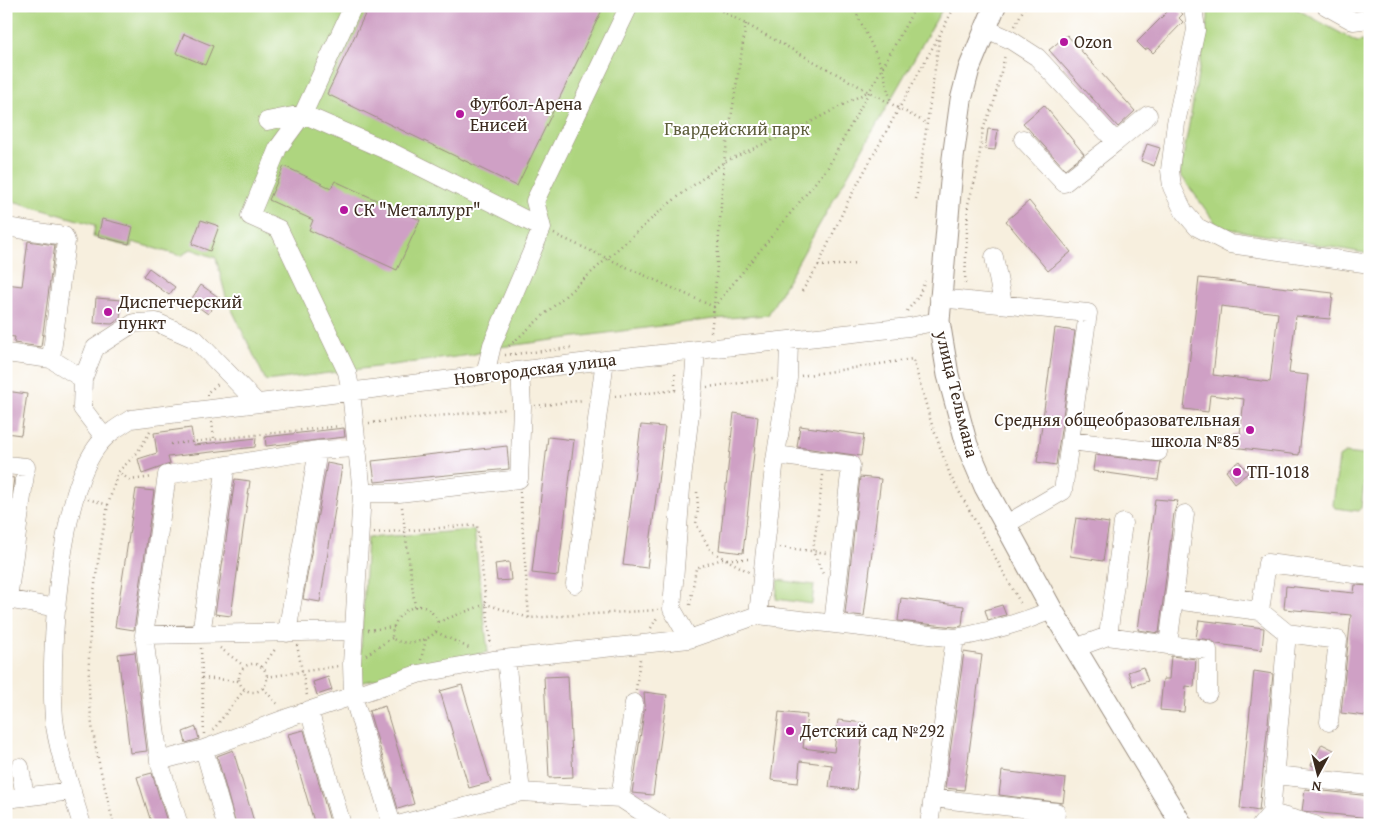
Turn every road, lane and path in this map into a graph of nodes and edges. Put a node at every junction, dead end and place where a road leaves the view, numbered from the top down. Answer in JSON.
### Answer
{"nodes":[{"id":1,"x":353,"y":6,"type":"edge"},
{"id":2,"x":629,"y":6,"type":"edge"},
{"id":3,"x":712,"y":6,"type":"edge"},
{"id":4,"x":853,"y":6,"type":"edge"},
{"id":5,"x":916,"y":6,"type":"edge"},
{"id":6,"x":955,"y":6,"type":"edge"},
{"id":7,"x":995,"y":6,"type":"edge"},
{"id":8,"x":1025,"y":6,"type":"edge"},
{"id":9,"x":1193,"y":6,"type":"edge"},
{"id":10,"x":1326,"y":6,"type":"edge"},
{"id":11,"x":1370,"y":19,"type":"edge"},
{"id":12,"x":746,"y":24,"type":"junction"},
{"id":13,"x":984,"y":28,"type":"junction"},
{"id":14,"x":940,"y":34,"type":"junction"},
{"id":15,"x":1009,"y":39,"type":"junction"},
{"id":16,"x":882,"y":67,"type":"junction"},
{"id":17,"x":870,"y":90,"type":"junction"},
{"id":18,"x":892,"y":102,"type":"junction"},
{"id":19,"x":899,"y":108,"type":"junction"},
{"id":20,"x":303,"y":114,"type":"junction"},
{"id":21,"x":1148,"y":115,"type":"dead end"},
{"id":22,"x":267,"y":121,"type":"dead end"},
{"id":23,"x":926,"y":122,"type":"junction"},
{"id":24,"x":1023,"y":139,"type":"dead end"},
{"id":25,"x":1116,"y":142,"type":"junction"},
{"id":26,"x":724,"y":162,"type":"junction"},
{"id":27,"x":916,"y":200,"type":"dead end"},
{"id":28,"x":6,"y":227,"type":"edge"},
{"id":29,"x":542,"y":228,"type":"junction"},
{"id":30,"x":607,"y":257,"type":"junction"},
{"id":31,"x":994,"y":258,"type":"dead end"},
{"id":32,"x":858,"y":264,"type":"dead end"},
{"id":33,"x":1370,"y":264,"type":"edge"},
{"id":34,"x":818,"y":266,"type":"junction"},
{"id":35,"x":925,"y":279,"type":"dead end"},
{"id":36,"x":965,"y":283,"type":"dead end"},
{"id":37,"x":802,"y":291,"type":"dead end"},
{"id":38,"x":939,"y":298,"type":"junction"},
{"id":39,"x":1003,"y":304,"type":"junction"},
{"id":40,"x":714,"y":307,"type":"junction"},
{"id":41,"x":907,"y":311,"type":"dead end"},
{"id":42,"x":939,"y":320,"type":"junction"},
{"id":43,"x":711,"y":332,"type":"dead end"},
{"id":44,"x":789,"y":340,"type":"junction"},
{"id":45,"x":696,"y":351,"type":"junction"},
{"id":46,"x":6,"y":354,"type":"edge"},
{"id":47,"x":498,"y":356,"type":"dead end"},
{"id":48,"x":51,"y":359,"type":"junction"},
{"id":49,"x":606,"y":360,"type":"junction"},
{"id":50,"x":520,"y":371,"type":"junction"},
{"id":51,"x":675,"y":374,"type":"dead end"},
{"id":52,"x":230,"y":375,"type":"junction"},
{"id":53,"x":485,"y":375,"type":"junction"},
{"id":54,"x":788,"y":378,"type":"junction"},
{"id":55,"x":83,"y":379,"type":"junction"},
{"id":56,"x":694,"y":388,"type":"junction"},
{"id":57,"x":675,"y":390,"type":"junction"},
{"id":58,"x":351,"y":392,"type":"junction"},
{"id":59,"x":600,"y":398,"type":"junction"},
{"id":60,"x":257,"y":403,"type":"junction"},
{"id":61,"x":522,"y":407,"type":"junction"},
{"id":62,"x":211,"y":415,"type":"junction"},
{"id":63,"x":354,"y":424,"type":"junction"},
{"id":64,"x":148,"y":432,"type":"dead end"},
{"id":65,"x":104,"y":438,"type":"junction"},
{"id":66,"x":1071,"y":441,"type":"junction"},
{"id":67,"x":171,"y":444,"type":"dead end"},
{"id":68,"x":358,"y":448,"type":"junction"},
{"id":69,"x":318,"y":450,"type":"junction"},
{"id":70,"x":1158,"y":452,"type":"dead end"},
{"id":71,"x":776,"y":455,"type":"junction"},
{"id":72,"x":6,"y":465,"type":"edge"},
{"id":73,"x":226,"y":465,"type":"junction"},
{"id":74,"x":118,"y":472,"type":"junction"},
{"id":75,"x":823,"y":474,"type":"dead end"},
{"id":76,"x":166,"y":475,"type":"junction"},
{"id":77,"x":519,"y":479,"type":"junction"},
{"id":78,"x":681,"y":488,"type":"junction"},
{"id":79,"x":362,"y":493,"type":"junction"},
{"id":80,"x":399,"y":493,"type":"junction"},
{"id":81,"x":75,"y":496,"type":"junction"},
{"id":82,"x":108,"y":504,"type":"junction"},
{"id":83,"x":1185,"y":514,"type":"dead end"},
{"id":84,"x":1123,"y":523,"type":"dead end"},
{"id":85,"x":1005,"y":525,"type":"junction"},
{"id":86,"x":406,"y":530,"type":"junction"},
{"id":87,"x":359,"y":534,"type":"junction"},
{"id":88,"x":813,"y":551,"type":"junction"},
{"id":89,"x":766,"y":552,"type":"junction"},
{"id":90,"x":840,"y":555,"type":"junction"},
{"id":91,"x":722,"y":559,"type":"junction"},
{"id":92,"x":1370,"y":576,"type":"edge"},
{"id":93,"x":574,"y":584,"type":"dead end"},
{"id":94,"x":761,"y":590,"type":"junction"},
{"id":95,"x":7,"y":599,"type":"edge"},
{"id":96,"x":1174,"y":600,"type":"junction"},
{"id":97,"x":486,"y":604,"type":"junction"},
{"id":98,"x":690,"y":605,"type":"dead end"},
{"id":99,"x":415,"y":607,"type":"junction"},
{"id":100,"x":57,"y":608,"type":"junction"},
{"id":101,"x":662,"y":610,"type":"dead end"},
{"id":102,"x":1052,"y":610,"type":"junction"},
{"id":103,"x":1260,"y":611,"type":"junction"},
{"id":104,"x":758,"y":615,"type":"junction"},
{"id":105,"x":529,"y":618,"type":"junction"},
{"id":106,"x":1029,"y":620,"type":"junction"},
{"id":107,"x":438,"y":622,"type":"junction"},
{"id":108,"x":833,"y":624,"type":"junction"},
{"id":109,"x":394,"y":627,"type":"junction"},
{"id":110,"x":354,"y":631,"type":"junction"},
{"id":111,"x":436,"y":632,"type":"junction"},
{"id":112,"x":291,"y":633,"type":"junction"},
{"id":113,"x":1287,"y":633,"type":"junction"},
{"id":114,"x":201,"y":634,"type":"junction"},
{"id":115,"x":144,"y":635,"type":"junction"},
{"id":116,"x":1108,"y":636,"type":"junction"},
{"id":117,"x":392,"y":638,"type":"junction"},
{"id":118,"x":955,"y":638,"type":"junction"},
{"id":119,"x":689,"y":639,"type":"junction"},
{"id":120,"x":1168,"y":645,"type":"junction"},
{"id":121,"x":1075,"y":648,"type":"junction"},
{"id":122,"x":500,"y":659,"type":"junction"},
{"id":123,"x":352,"y":664,"type":"junction"},
{"id":124,"x":244,"y":666,"type":"junction"},
{"id":125,"x":262,"y":667,"type":"junction"},
{"id":126,"x":302,"y":671,"type":"junction"},
{"id":127,"x":267,"y":677,"type":"junction"},
{"id":128,"x":202,"y":678,"type":"junction"},
{"id":129,"x":239,"y":681,"type":"junction"},
{"id":130,"x":263,"y":688,"type":"junction"},
{"id":131,"x":244,"y":690,"type":"junction"},
{"id":132,"x":1208,"y":693,"type":"dead end"},
{"id":133,"x":353,"y":696,"type":"junction"},
{"id":134,"x":634,"y":703,"type":"dead end"},
{"id":135,"x":309,"y":710,"type":"junction"},
{"id":136,"x":290,"y":717,"type":"junction"},
{"id":137,"x":1329,"y":722,"type":"dead end"},
{"id":138,"x":204,"y":749,"type":"junction"},
{"id":139,"x":159,"y":761,"type":"junction"},
{"id":140,"x":20,"y":767,"type":"dead end"},
{"id":141,"x":1275,"y":775,"type":"junction"},
{"id":142,"x":1370,"y":784,"type":"edge"},
{"id":143,"x":72,"y":791,"type":"junction"},
{"id":144,"x":521,"y":792,"type":"junction"},
{"id":145,"x":25,"y":797,"type":"junction"},
{"id":146,"x":620,"y":798,"type":"junction"},
{"id":147,"x":933,"y":798,"type":"junction"},
{"id":148,"x":6,"y":800,"type":"edge"},
{"id":149,"x":1266,"y":819,"type":"edge"},
{"id":150,"x":82,"y":825,"type":"edge"},
{"id":151,"x":103,"y":825,"type":"edge"},
{"id":152,"x":179,"y":825,"type":"edge"},
{"id":153,"x":226,"y":825,"type":"edge"},
{"id":154,"x":342,"y":825,"type":"edge"},
{"id":155,"x":392,"y":825,"type":"edge"},
{"id":156,"x":398,"y":825,"type":"edge"},
{"id":157,"x":662,"y":825,"type":"edge"},
{"id":158,"x":929,"y":825,"type":"edge"},
{"id":159,"x":1054,"y":825,"type":"edge"},
{"id":160,"x":1182,"y":825,"type":"edge"},
{"id":161,"x":1315,"y":825,"type":"edge"}],
"edges":[{"from":1,"to":20,"type":"street"},
{"from":2,"to":29,"type":"street"},
{"from":3,"to":12,"type":"path"},
{"from":4,"to":16,"type":"path"},
{"from":5,"to":16,"type":"path"},
{"from":6,"to":14,"type":"path"},
{"from":7,"to":13,"type":"main road","name":"улица Тельмана"},
{"from":8,"to":15,"type":"path"},
{"from":9,"to":33,"type":"street"},
{"from":10,"to":11,"type":"street"},
{"from":12,"to":17,"type":"path"},
{"from":12,"to":26,"type":"path"},
{"from":13,"to":15,"type":"street"},
{"from":13,"to":38,"type":"main road","name":"улица Тельмана"},
{"from":14,"to":19,"type":"path"},
{"from":14,"to":23,"type":"path"},
{"from":15,"to":25,"type":"street"},
{"from":15,"to":36,"type":"path"},
{"from":16,"to":17,"type":"path"},
{"from":16,"to":18,"type":"path"},
{"from":17,"to":18,"type":"path"},
{"from":17,"to":26,"type":"path"},
{"from":17,"to":40,"type":"path"},
{"from":18,"to":19,"type":"path"},
{"from":19,"to":23,"type":"path"},
{"from":19,"to":34,"type":"path"},
{"from":20,"to":22,"type":"street"},
{"from":20,"to":29,"type":"street"},
{"from":20,"to":58,"type":"street"},
{"from":21,"to":25,"type":"street"},
{"from":23,"to":27,"type":"path"},
{"from":24,"to":25,"type":"street"},
{"from":26,"to":30,"type":"path"},
{"from":26,"to":40,"type":"path"},
{"from":28,"to":48,"type":"street"},
{"from":29,"to":30,"type":"path"},
{"from":29,"to":53,"type":"street"},
{"from":30,"to":40,"type":"path"},
{"from":30,"to":47,"type":"path"},
{"from":31,"to":39,"type":"street"},
{"from":32,"to":34,"type":"path"},
{"from":34,"to":37,"type":"path"},
{"from":35,"to":41,"type":"path"},
{"from":38,"to":39,"type":"street"},
{"from":38,"to":42,"type":"main road","name":"улица Тельмана"},
{"from":39,"to":66,"type":"street"},
{"from":40,"to":43,"type":"path"},
{"from":42,"to":44,"type":"street","name":"Новгородская улица"},
{"from":42,"to":85,"type":"main road","name":"улица Тельмана"},
{"from":44,"to":45,"type":"street","name":"Новгородская улица"},
{"from":44,"to":54,"type":"street"},
{"from":45,"to":49,"type":"street","name":"Новгородская улица"},
{"from":45,"to":56,"type":"street"},
{"from":46,"to":48,"type":"street"},
{"from":48,"to":55,"type":"street"},
{"from":49,"to":50,"type":"street","name":"Новгородская улица"},
{"from":49,"to":59,"type":"street"},
{"from":50,"to":53,"type":"street","name":"Новгородская улица"},
{"from":50,"to":61,"type":"street"},
{"from":51,"to":57,"type":"path"},
{"from":52,"to":55,"type":"street"},
{"from":52,"to":60,"type":"street"},
{"from":52,"to":62,"type":"path"},
{"from":53,"to":58,"type":"street","name":"Новгородская улица"},
{"from":54,"to":56,"type":"path"},
{"from":54,"to":71,"type":"street"},
{"from":54,"to":106,"type":"path"},
{"from":55,"to":65,"type":"street"},
{"from":56,"to":57,"type":"path"},
{"from":56,"to":78,"type":"street"},
{"from":57,"to":59,"type":"path"},
{"from":58,"to":60,"type":"street","name":"Новгородская улица"},
{"from":58,"to":63,"type":"street"},
{"from":59,"to":61,"type":"path"},
{"from":59,"to":93,"type":"street"},
{"from":60,"to":62,"type":"street","name":"Новгородская улица"},
{"from":61,"to":63,"type":"path"},
{"from":61,"to":77,"type":"street"},
{"from":62,"to":65,"type":"street","name":"Новгородская улица"},
{"from":63,"to":67,"type":"path"},
{"from":63,"to":68,"type":"street"},
{"from":64,"to":74,"type":"path"},
{"from":65,"to":81,"type":"street"},
{"from":66,"to":70,"type":"street"},
{"from":66,"to":85,"type":"street"},
{"from":68,"to":69,"type":"street"},
{"from":68,"to":79,"type":"street"},
{"from":69,"to":73,"type":"street"},
{"from":69,"to":112,"type":"street"},
{"from":71,"to":89,"type":"street"},
{"from":71,"to":90,"type":"street"},
{"from":72,"to":95,"type":"street"},
{"from":73,"to":76,"type":"street"},
{"from":73,"to":114,"type":"street"},
{"from":74,"to":76,"type":"path"},
{"from":74,"to":82,"type":"path"},
{"from":75,"to":88,"type":"path"},
{"from":76,"to":115,"type":"street"},
{"from":77,"to":80,"type":"street"},
{"from":77,"to":105,"type":"path"},
{"from":78,"to":91,"type":"path"},
{"from":78,"to":119,"type":"street"},
{"from":79,"to":80,"type":"street"},
{"from":79,"to":87,"type":"street"},
{"from":80,"to":86,"type":"path"},
{"from":81,"to":82,"type":"path"},
{"from":81,"to":100,"type":"street"},
{"from":82,"to":151,"type":"path"},
{"from":83,"to":96,"type":"street"},
{"from":84,"to":116,"type":"street"},
{"from":85,"to":102,"type":"main road","name":"улица Тельмана"},
{"from":86,"to":87,"type":"path"},
{"from":86,"to":97,"type":"path"},
{"from":86,"to":99,"type":"path"},
{"from":87,"to":110,"type":"street"},
{"from":88,"to":89,"type":"path"},
{"from":88,"to":90,"type":"path"},
{"from":89,"to":91,"type":"path"},
{"from":89,"to":94,"type":"street"},
{"from":90,"to":108,"type":"street"},
{"from":91,"to":94,"type":"path"},
{"from":91,"to":98,"type":"path"},
{"from":92,"to":103,"type":"street"},
{"from":94,"to":104,"type":"street"},
{"from":95,"to":100,"type":"street"},
{"from":96,"to":103,"type":"street"},
{"from":96,"to":120,"type":"street"},
{"from":97,"to":105,"type":"path"},
{"from":97,"to":107,"type":"path"},
{"from":97,"to":122,"type":"path"},
{"from":99,"to":107,"type":"path"},
{"from":99,"to":109,"type":"path"},
{"from":100,"to":143,"type":"street"},
{"from":101,"to":105,"type":"path"},
{"from":102,"to":106,"type":"street"},
{"from":102,"to":121,"type":"main road","name":"улица Тельмана"},
{"from":103,"to":113,"type":"street"},
{"from":104,"to":108,"type":"street"},
{"from":104,"to":119,"type":"street"},
{"from":106,"to":118,"type":"street"},
{"from":107,"to":111,"type":"path"},
{"from":108,"to":118,"type":"street"},
{"from":109,"to":110,"type":"path"},
{"from":109,"to":117,"type":"path"},
{"from":110,"to":112,"type":"street"},
{"from":110,"to":123,"type":"street"},
{"from":111,"to":117,"type":"path"},
{"from":111,"to":122,"type":"path"},
{"from":112,"to":114,"type":"street"},
{"from":112,"to":125,"type":"path"},
{"from":112,"to":126,"type":"path"},
{"from":113,"to":137,"type":"street"},
{"from":113,"to":141,"type":"street"},
{"from":114,"to":115,"type":"street"},
{"from":114,"to":124,"type":"path"},
{"from":114,"to":128,"type":"path"},
{"from":115,"to":139,"type":"street"},
{"from":116,"to":120,"type":"street"},
{"from":116,"to":121,"type":"street"},
{"from":117,"to":123,"type":"path"},
{"from":118,"to":147,"type":"street"},
{"from":119,"to":122,"type":"street"},
{"from":120,"to":132,"type":"street"},
{"from":121,"to":160,"type":"main road","name":"улица Тельмана"},
{"from":122,"to":133,"type":"street"},
{"from":122,"to":144,"type":"street"},
{"from":123,"to":126,"type":"path"},
{"from":123,"to":133,"type":"street"},
{"from":124,"to":125,"type":"path"},
{"from":124,"to":129,"type":"path"},
{"from":125,"to":127,"type":"path"},
{"from":126,"to":127,"type":"path"},
{"from":126,"to":135,"type":"path"},
{"from":127,"to":130,"type":"path"},
{"from":128,"to":129,"type":"path"},
{"from":128,"to":131,"type":"path"},
{"from":129,"to":131,"type":"path"},
{"from":130,"to":131,"type":"path"},
{"from":130,"to":136,"type":"path"},
{"from":133,"to":135,"type":"street"},
{"from":133,"to":155,"type":"street"},
{"from":134,"to":146,"type":"street"},
{"from":135,"to":136,"type":"street"},
{"from":135,"to":154,"type":"street"},
{"from":136,"to":138,"type":"street"},
{"from":138,"to":139,"type":"street"},
{"from":138,"to":153,"type":"street"},
{"from":139,"to":152,"type":"street"},
{"from":140,"to":145,"type":"street"},
{"from":141,"to":142,"type":"street"},
{"from":141,"to":149,"type":"street"},
{"from":143,"to":145,"type":"street"},
{"from":143,"to":150,"type":"street"},
{"from":144,"to":146,"type":"street"},
{"from":144,"to":156,"type":"street"},
{"from":145,"to":148,"type":"street"},
{"from":146,"to":157,"type":"street"},
{"from":147,"to":158,"type":"street"},
{"from":147,"to":159,"type":"street"},
{"from":149,"to":161,"type":"street"}]}
